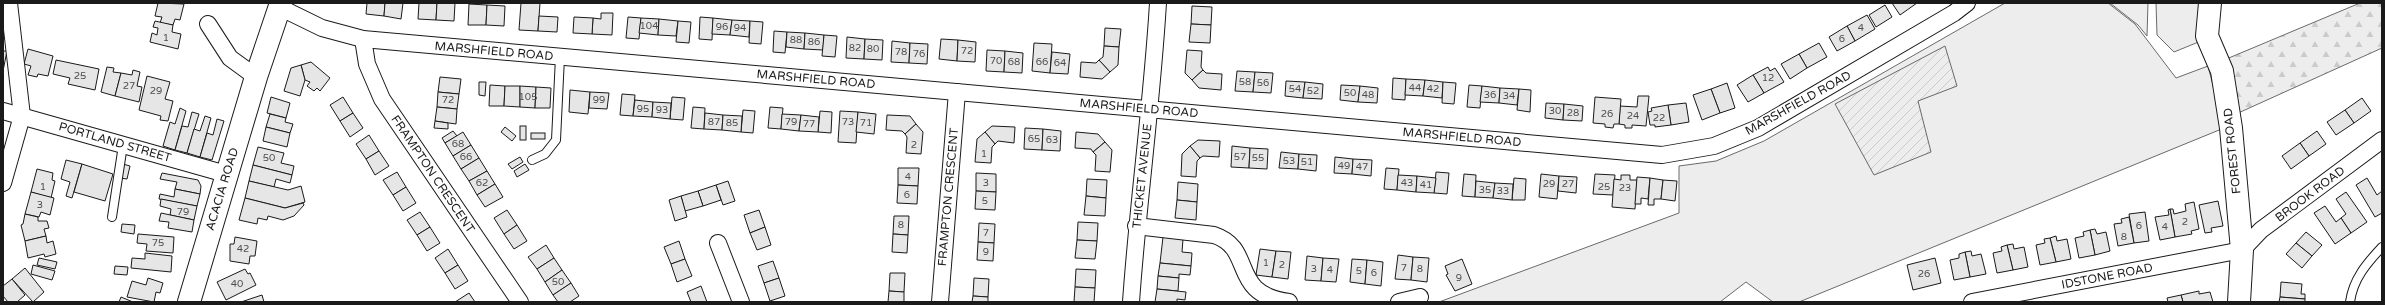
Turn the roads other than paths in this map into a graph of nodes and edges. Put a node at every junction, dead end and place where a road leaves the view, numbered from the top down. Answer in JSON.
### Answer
{"nodes":[{"id":1,"x":9,"y":3,"type":"edge"},
{"id":2,"x":1158,"y":3,"type":"edge"},
{"id":3,"x":1967,"y":3,"type":"edge"},
{"id":4,"x":2210,"y":3,"type":"edge"},
{"id":5,"x":280,"y":5,"type":"edge"},
{"id":6,"x":208,"y":24,"type":"dead end"},
{"id":7,"x":363,"y":39,"type":"junction"},
{"id":8,"x":560,"y":57,"type":"junction"},
{"id":9,"x":256,"y":77,"type":"junction"},
{"id":10,"x":957,"y":92,"type":"junction"},
{"id":11,"x":1150,"y":110,"type":"junction"},
{"id":12,"x":3,"y":112,"type":"edge"},
{"id":13,"x":22,"y":116,"type":"junction"},
{"id":14,"x":2382,"y":140,"type":"edge"},
{"id":15,"x":123,"y":145,"type":"junction"},
{"id":16,"x":532,"y":160,"type":"dead end"},
{"id":17,"x":226,"y":174,"type":"junction"},
{"id":18,"x":3,"y":183,"type":"edge"},
{"id":19,"x":112,"y":217,"type":"dead end"},
{"id":20,"x":1136,"y":226,"type":"junction"},
{"id":21,"x":718,"y":244,"type":"dead end"},
{"id":22,"x":2382,"y":246,"type":"edge"},
{"id":23,"x":2242,"y":250,"type":"junction"},
{"id":24,"x":1420,"y":297,"type":"dead end"},
{"id":25,"x":189,"y":302,"type":"edge"},
{"id":26,"x":520,"y":302,"type":"edge"},
{"id":27,"x":741,"y":302,"type":"edge"},
{"id":28,"x":940,"y":302,"type":"edge"},
{"id":29,"x":1131,"y":302,"type":"edge"},
{"id":30,"x":1290,"y":302,"type":"edge"},
{"id":31,"x":1400,"y":302,"type":"edge"},
{"id":32,"x":1972,"y":302,"type":"edge"},
{"id":33,"x":2239,"y":302,"type":"edge"},
{"id":34,"x":2350,"y":302,"type":"edge"}],
"edges":[{"from":1,"to":13,"type":"street"},
{"from":2,"to":11,"type":"street","name":"THICKET AVENUE"},
{"from":3,"to":11,"type":"street","name":"MARSHFIELD ROAD"},
{"from":4,"to":23,"type":"street","name":"FOREST ROAD"},
{"from":5,"to":7,"type":"street","name":"MARSHFIELD ROAD"},
{"from":5,"to":9,"type":"street","name":"ACACIA ROAD"},
{"from":6,"to":9,"type":"street"},
{"from":7,"to":8,"type":"street","name":"MARSHFIELD ROAD"},
{"from":7,"to":26,"type":"street","name":"FRAMPTON CRESCENT"},
{"from":8,"to":10,"type":"street","name":"MARSHFIELD ROAD"},
{"from":8,"to":16,"type":"lane"},
{"from":9,"to":17,"type":"street","name":"ACACIA ROAD"},
{"from":10,"to":11,"type":"street","name":"MARSHFIELD ROAD"},
{"from":10,"to":28,"type":"street","name":"FRAMPTON CRESCENT"},
{"from":11,"to":20,"type":"street","name":"THICKET AVENUE"},
{"from":12,"to":13,"type":"street","name":"PORTLAND STREET"},
{"from":13,"to":15,"type":"street","name":"PORTLAND STREET"},
{"from":13,"to":18,"type":"street"},
{"from":14,"to":23,"type":"street","name":"BROOK ROAD"},
{"from":15,"to":17,"type":"street","name":"PORTLAND STREET"},
{"from":15,"to":19,"type":"lane"},
{"from":17,"to":25,"type":"street","name":"ACACIA ROAD"},
{"from":20,"to":29,"type":"street","name":"THICKET AVENUE"},
{"from":20,"to":30,"type":"street"},
{"from":21,"to":27,"type":"street"},
{"from":22,"to":34,"type":"lane"},
{"from":23,"to":32,"type":"street","name":"IDSTONE ROAD"},
{"from":23,"to":33,"type":"street","name":"FOREST ROAD"},
{"from":24,"to":31,"type":"street"}]}
